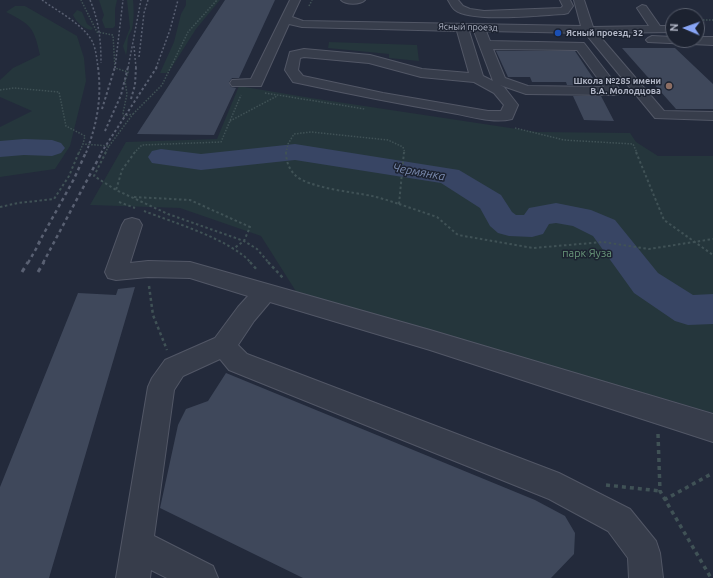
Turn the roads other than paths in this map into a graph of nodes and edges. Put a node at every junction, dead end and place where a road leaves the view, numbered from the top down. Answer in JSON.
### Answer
{"nodes":[{"id":1,"x":296,"y":0,"type":"edge"},
{"id":2,"x":346,"y":0,"type":"edge"},
{"id":3,"x":360,"y":0,"type":"edge"},
{"id":4,"x":453,"y":0,"type":"edge"},
{"id":5,"x":565,"y":0,"type":"edge"},
{"id":6,"x":579,"y":0,"type":"edge"},
{"id":7,"x":642,"y":8,"type":"dead end"},
{"id":8,"x":491,"y":14,"type":"junction"},
{"id":9,"x":286,"y":19,"type":"junction"},
{"id":10,"x":462,"y":27,"type":"junction"},
{"id":11,"x":479,"y":28,"type":"junction"},
{"id":12,"x":500,"y":28,"type":"junction"},
{"id":13,"x":665,"y":28,"type":"edge"},
{"id":14,"x":656,"y":29,"type":"junction"},
{"id":15,"x":592,"y":35,"type":"junction"},
{"id":16,"x":713,"y":41,"type":"edge"},
{"id":17,"x":486,"y":45,"type":"junction"},
{"id":18,"x":477,"y":78,"type":"junction"},
{"id":19,"x":237,"y":83,"type":"dead end"},
{"id":20,"x":713,"y":116,"type":"edge"},
{"id":21,"x":132,"y":225,"type":"dead end"},
{"id":22,"x":271,"y":282,"type":"junction"},
{"id":23,"x":224,"y":346,"type":"junction"},
{"id":24,"x":713,"y":428,"type":"edge"},
{"id":25,"x":138,"y":545,"type":"junction"},
{"id":26,"x":133,"y":578,"type":"edge"},
{"id":27,"x":201,"y":578,"type":"edge"},
{"id":28,"x":646,"y":578,"type":"edge"}],
"edges":[{"from":1,"to":9,"type":"street"},
{"from":2,"to":3,"type":"street"},
{"from":4,"to":8,"type":"street"},
{"from":5,"to":8,"type":"street"},
{"from":6,"to":15,"type":"street"},
{"from":7,"to":14,"type":"street"},
{"from":8,"to":12,"type":"street"},
{"from":9,"to":10,"type":"street","name":"Ясный проезд"},
{"from":9,"to":19,"type":"street"},
{"from":10,"to":11,"type":"street","name":"Ясный проезд"},
{"from":10,"to":18,"type":"street"},
{"from":11,"to":12,"type":"street","name":"Ясный проезд"},
{"from":11,"to":17,"type":"street"},
{"from":12,"to":15,"type":"street","name":"Ясный проезд"},
{"from":13,"to":14,"type":"street","name":"Ясный проезд"},
{"from":14,"to":15,"type":"street","name":"Ясный проезд"},
{"from":15,"to":16,"type":"street"},
{"from":15,"to":20,"type":"street"},
{"from":17,"to":17,"type":"street"},
{"from":18,"to":18,"type":"street"},
{"from":21,"to":22,"type":"street"},
{"from":22,"to":23,"type":"street"},
{"from":22,"to":24,"type":"street"},
{"from":23,"to":25,"type":"street"},
{"from":23,"to":28,"type":"street"},
{"from":25,"to":26,"type":"street"},
{"from":25,"to":27,"type":"street"}]}
